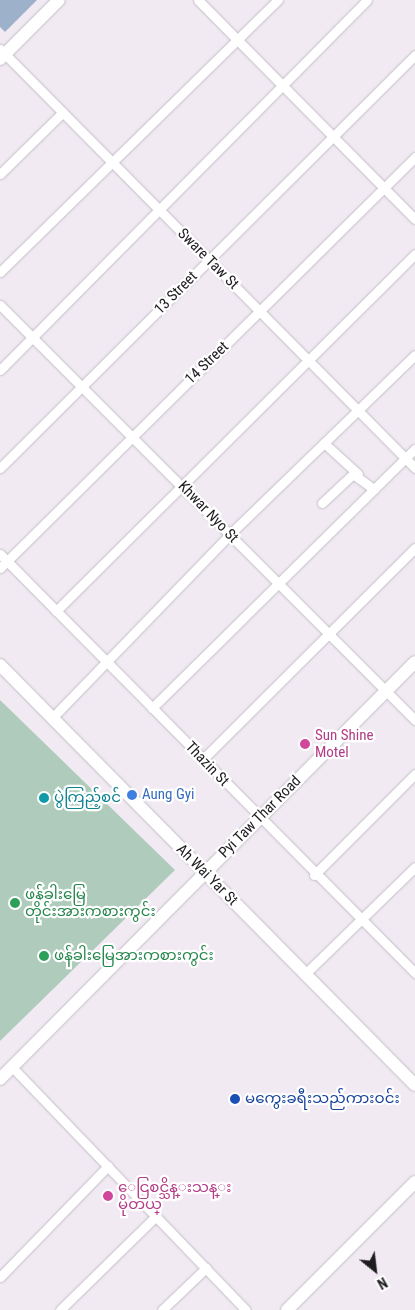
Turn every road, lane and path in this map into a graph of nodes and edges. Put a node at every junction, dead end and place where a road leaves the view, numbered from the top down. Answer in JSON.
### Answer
{"nodes":[{"id":1,"x":59,"y":0,"type":"edge"},
{"id":2,"x":198,"y":0,"type":"edge"},
{"id":3,"x":278,"y":0,"type":"edge"},
{"id":4,"x":367,"y":0,"type":"edge"},
{"id":5,"x":237,"y":40,"type":"junction"},
{"id":6,"x":2,"y":54,"type":"edge"},
{"id":7,"x":415,"y":55,"type":"edge"},
{"id":8,"x":282,"y":85,"type":"junction"},
{"id":9,"x":63,"y":112,"type":"junction"},
{"id":10,"x":333,"y":136,"type":"junction"},
{"id":11,"x":415,"y":157,"type":"edge"},
{"id":12,"x":113,"y":163,"type":"junction"},
{"id":13,"x":0,"y":174,"type":"edge"},
{"id":14,"x":384,"y":187,"type":"junction"},
{"id":15,"x":159,"y":210,"type":"junction"},
{"id":16,"x":415,"y":219,"type":"edge"},
{"id":17,"x":415,"y":254,"type":"edge"},
{"id":18,"x":209,"y":260,"type":"junction"},
{"id":19,"x":0,"y":272,"type":"edge"},
{"id":20,"x":0,"y":305,"type":"edge"},
{"id":21,"x":260,"y":312,"type":"junction"},
{"id":22,"x":32,"y":337,"type":"junction"},
{"id":23,"x":415,"y":355,"type":"edge"},
{"id":24,"x":308,"y":360,"type":"junction"},
{"id":25,"x":0,"y":370,"type":"edge"},
{"id":26,"x":83,"y":386,"type":"junction"},
{"id":27,"x":358,"y":410,"type":"junction"},
{"id":28,"x":133,"y":435,"type":"junction"},
{"id":29,"x":324,"y":443,"type":"junction"},
{"id":30,"x":415,"y":449,"type":"edge"},
{"id":31,"x":405,"y":458,"type":"junction"},
{"id":32,"x":0,"y":468,"type":"edge"},
{"id":33,"x":415,"y":468,"type":"edge"},
{"id":34,"x":358,"y":474,"type":"junction"},
{"id":35,"x":180,"y":483,"type":"junction"},
{"id":36,"x":374,"y":489,"type":"junction"},
{"id":37,"x":322,"y":503,"type":"dead end"},
{"id":38,"x":230,"y":534,"type":"junction"},
{"id":39,"x":415,"y":548,"type":"edge"},
{"id":40,"x":0,"y":554,"type":"edge"},
{"id":41,"x":3,"y":565,"type":"edge"},
{"id":42,"x":279,"y":584,"type":"junction"},
{"id":43,"x":56,"y":611,"type":"junction"},
{"id":44,"x":330,"y":634,"type":"junction"},
{"id":45,"x":107,"y":662,"type":"junction"},
{"id":46,"x":415,"y":662,"type":"edge"},
{"id":47,"x":0,"y":665,"type":"edge"},
{"id":48,"x":385,"y":691,"type":"junction"},
{"id":49,"x":152,"y":708,"type":"junction"},
{"id":50,"x":52,"y":718,"type":"junction"},
{"id":51,"x":415,"y":720,"type":"edge"},
{"id":52,"x":203,"y":759,"type":"junction"},
{"id":53,"x":415,"y":774,"type":"edge"},
{"id":54,"x":260,"y":818,"type":"junction"},
{"id":55,"x":415,"y":867,"type":"edge"},
{"id":56,"x":206,"y":873,"type":"junction"},
{"id":57,"x":314,"y":875,"type":"junction"},
{"id":58,"x":360,"y":922,"type":"junction"},
{"id":59,"x":414,"y":971,"type":"edge"},
{"id":60,"x":305,"y":974,"type":"junction"},
{"id":61,"x":4,"y":1072,"type":"edge"},
{"id":62,"x":415,"y":1085,"type":"edge"},
{"id":63,"x":108,"y":1166,"type":"junction"},
{"id":64,"x":415,"y":1182,"type":"edge"},
{"id":65,"x":156,"y":1216,"type":"junction"},
{"id":66,"x":206,"y":1268,"type":"junction"},
{"id":67,"x":0,"y":1277,"type":"edge"},
{"id":68,"x":60,"y":1310,"type":"edge"},
{"id":69,"x":162,"y":1310,"type":"edge"},
{"id":70,"x":246,"y":1310,"type":"edge"},
{"id":71,"x":287,"y":1310,"type":"edge"}],
"edges":[{"from":1,"to":6,"type":"street"},
{"from":2,"to":5,"type":"street"},
{"from":3,"to":5,"type":"street"},
{"from":4,"to":8,"type":"street"},
{"from":5,"to":8,"type":"street"},
{"from":5,"to":12,"type":"street"},
{"from":6,"to":9,"type":"street","name":"Sware Taw St"},
{"from":7,"to":10,"type":"street","name":"13 Street"},
{"from":8,"to":10,"type":"street"},
{"from":8,"to":15,"type":"street"},
{"from":9,"to":12,"type":"street","name":"Sware Taw St"},
{"from":9,"to":13,"type":"street"},
{"from":10,"to":14,"type":"street"},
{"from":10,"to":18,"type":"street","name":"13 Street"},
{"from":11,"to":14,"type":"street","name":"14 Street"},
{"from":12,"to":15,"type":"street","name":"Sware Taw St"},
{"from":12,"to":19,"type":"street"},
{"from":14,"to":16,"type":"street"},
{"from":14,"to":21,"type":"street","name":"14 Street"},
{"from":15,"to":18,"type":"street","name":"Sware Taw St"},
{"from":15,"to":22,"type":"street"},
{"from":17,"to":24,"type":"street"},
{"from":18,"to":21,"type":"street","name":"Sware Taw St"},
{"from":18,"to":26,"type":"street","name":"13 Street"},
{"from":20,"to":22,"type":"street","name":"Khwar Nyo St"},
{"from":21,"to":24,"type":"street","name":"Sware Taw St"},
{"from":21,"to":28,"type":"street","name":"14 Street"},
{"from":22,"to":25,"type":"street"},
{"from":22,"to":26,"type":"street","name":"Khwar Nyo St"},
{"from":23,"to":27,"type":"street"},
{"from":24,"to":27,"type":"street","name":"Sware Taw St"},
{"from":24,"to":35,"type":"street"},
{"from":26,"to":28,"type":"street","name":"Khwar Nyo St"},
{"from":26,"to":32,"type":"street","name":"13 Street"},
{"from":27,"to":29,"type":"street"},
{"from":27,"to":31,"type":"street","name":"Sware Taw St"},
{"from":28,"to":35,"type":"street","name":"Khwar Nyo St"},
{"from":28,"to":41,"type":"street","name":"14 Street"},
{"from":29,"to":34,"type":"street"},
{"from":29,"to":38,"type":"street"},
{"from":30,"to":31,"type":"street"},
{"from":31,"to":33,"type":"street","name":"Sware Taw St"},
{"from":31,"to":36,"type":"street"},
{"from":34,"to":36,"type":"street"},
{"from":34,"to":37,"type":"street"},
{"from":35,"to":38,"type":"street","name":"Khwar Nyo St"},
{"from":35,"to":43,"type":"street"},
{"from":36,"to":42,"type":"street"},
{"from":38,"to":42,"type":"street","name":"Khwar Nyo St"},
{"from":38,"to":45,"type":"street"},
{"from":39,"to":44,"type":"street"},
{"from":40,"to":41,"type":"street","name":"Thazin St"},
{"from":41,"to":43,"type":"street","name":"Thazin St"},
{"from":42,"to":44,"type":"street","name":"Khwar Nyo St"},
{"from":42,"to":49,"type":"street"},
{"from":43,"to":45,"type":"street","name":"Thazin St"},
{"from":44,"to":48,"type":"street","name":"Khwar Nyo St"},
{"from":44,"to":52,"type":"street"},
{"from":45,"to":49,"type":"street","name":"Thazin St"},
{"from":45,"to":50,"type":"street"},
{"from":46,"to":48,"type":"street","name":"Pyi Taw Thar Road"},
{"from":47,"to":50,"type":"street","name":"Ah Wai Yar St"},
{"from":48,"to":51,"type":"street","name":"Khwar Nyo St"},
{"from":48,"to":54,"type":"street","name":"Pyi Taw Thar Road"},
{"from":49,"to":52,"type":"street","name":"Thazin St"},
{"from":50,"to":56,"type":"street","name":"Ah Wai Yar St"},
{"from":52,"to":54,"type":"street","name":"Thazin St"},
{"from":53,"to":57,"type":"street"},
{"from":54,"to":56,"type":"street","name":"Pyi Taw Thar Road"},
{"from":54,"to":57,"type":"street","name":"Thazin St"},
{"from":55,"to":58,"type":"street"},
{"from":56,"to":60,"type":"street","name":"Ah Wai Yar St"},
{"from":56,"to":61,"type":"street","name":"Pyi Taw Thar Road"},
{"from":57,"to":58,"type":"street","name":"Thazin St"},
{"from":58,"to":59,"type":"street","name":"Thazin St"},
{"from":58,"to":60,"type":"street"},
{"from":60,"to":62,"type":"street","name":"Ah Wai Yar St"},
{"from":61,"to":63,"type":"street"},
{"from":63,"to":65,"type":"street"},
{"from":63,"to":67,"type":"street"},
{"from":64,"to":71,"type":"street"},
{"from":65,"to":66,"type":"street"},
{"from":65,"to":68,"type":"street"},
{"from":66,"to":69,"type":"street"},
{"from":66,"to":70,"type":"street"}]}
